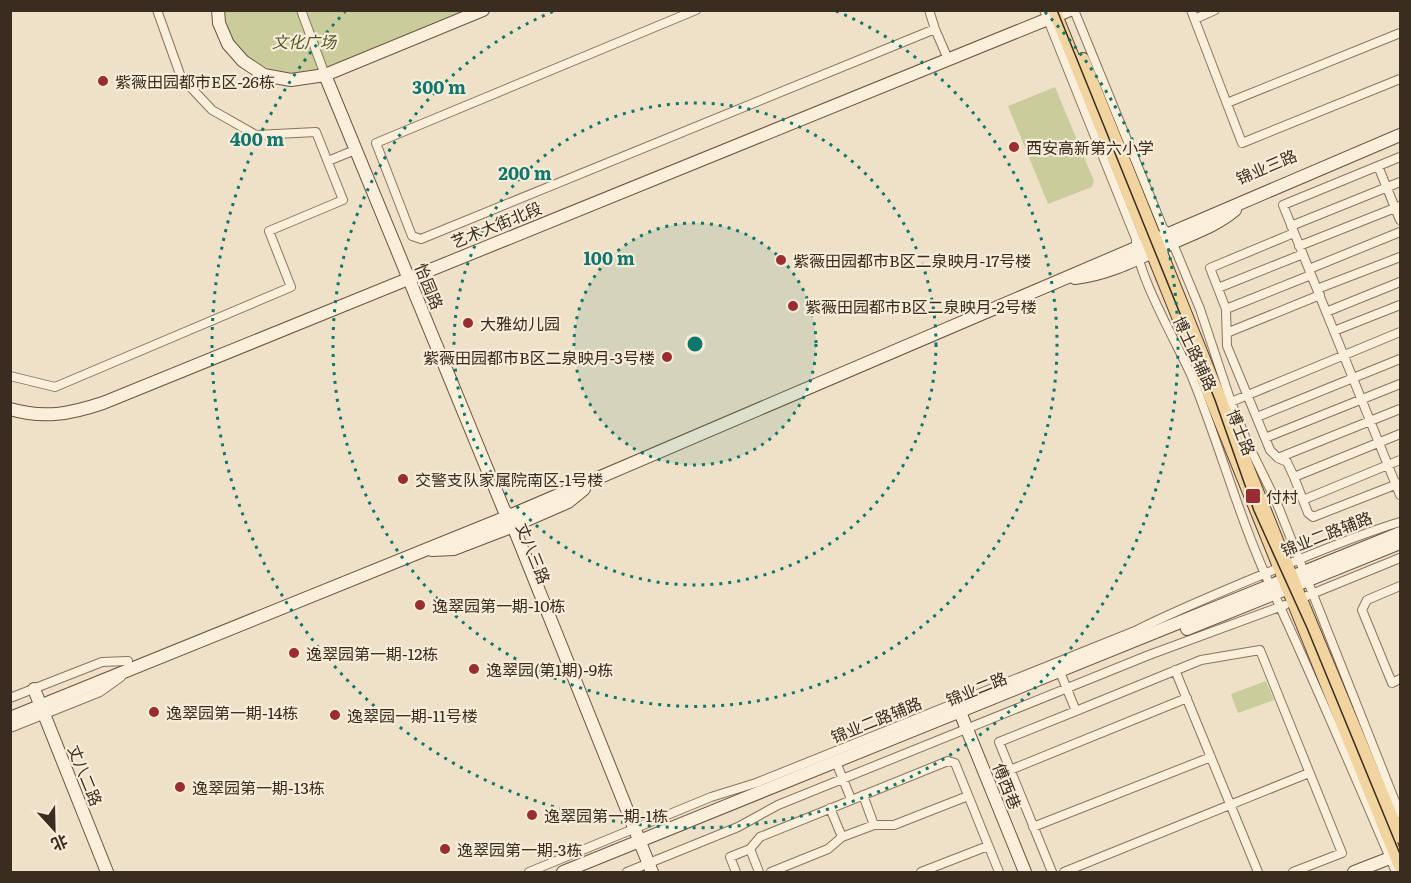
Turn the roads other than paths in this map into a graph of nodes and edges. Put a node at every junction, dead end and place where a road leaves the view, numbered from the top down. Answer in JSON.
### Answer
{"nodes":[{"id":1,"x":157,"y":10,"type":"edge"},
{"id":2,"x":218,"y":10,"type":"edge"},
{"id":3,"x":301,"y":10,"type":"edge"},
{"id":4,"x":483,"y":10,"type":"edge"},
{"id":5,"x":696,"y":10,"type":"edge"},
{"id":6,"x":928,"y":10,"type":"edge"},
{"id":7,"x":1191,"y":10,"type":"edge"},
{"id":8,"x":1215,"y":10,"type":"edge"},
{"id":9,"x":1059,"y":13,"type":"edge"},
{"id":10,"x":1195,"y":20,"type":"junction"},
{"id":11,"x":935,"y":29,"type":"junction"},
{"id":12,"x":1401,"y":33,"type":"edge"},
{"id":13,"x":948,"y":59,"type":"junction"},
{"id":14,"x":325,"y":75,"type":"junction"},
{"id":15,"x":1401,"y":79,"type":"edge"},
{"id":16,"x":1227,"y":103,"type":"junction"},
{"id":17,"x":1401,"y":128,"type":"edge"},
{"id":18,"x":1401,"y":135,"type":"edge"},
{"id":19,"x":356,"y":150,"type":"junction"},
{"id":20,"x":1401,"y":157,"type":"edge"},
{"id":21,"x":328,"y":161,"type":"junction"},
{"id":22,"x":1378,"y":166,"type":"junction"},
{"id":23,"x":1401,"y":182,"type":"edge"},
{"id":24,"x":1387,"y":188,"type":"junction"},
{"id":25,"x":1398,"y":207,"type":"edge"},
{"id":26,"x":1401,"y":220,"type":"edge"},
{"id":27,"x":1293,"y":229,"type":"junction"},
{"id":28,"x":1401,"y":232,"type":"edge"},
{"id":29,"x":1152,"y":242,"type":"junction"},
{"id":30,"x":1301,"y":250,"type":"junction"},
{"id":31,"x":1401,"y":257,"type":"edge"},
{"id":32,"x":1310,"y":272,"type":"junction"},
{"id":33,"x":409,"y":278,"type":"junction"},
{"id":34,"x":1401,"y":282,"type":"edge"},
{"id":35,"x":1218,"y":288,"type":"junction"},
{"id":36,"x":1318,"y":292,"type":"junction"},
{"id":37,"x":1401,"y":305,"type":"edge"},
{"id":38,"x":1226,"y":309,"type":"junction"},
{"id":39,"x":1326,"y":312,"type":"junction"},
{"id":40,"x":1229,"y":332,"type":"junction"},
{"id":41,"x":1334,"y":332,"type":"junction"},
{"id":42,"x":1401,"y":332,"type":"edge"},
{"id":43,"x":1344,"y":356,"type":"junction"},
{"id":44,"x":1401,"y":359,"type":"edge"},
{"id":45,"x":10,"y":376,"type":"edge"},
{"id":46,"x":1353,"y":378,"type":"junction"},
{"id":47,"x":1401,"y":384,"type":"edge"},
{"id":48,"x":1247,"y":395,"type":"junction"},
{"id":49,"x":1362,"y":400,"type":"junction"},
{"id":50,"x":1231,"y":402,"type":"junction"},
{"id":51,"x":10,"y":409,"type":"edge"},
{"id":52,"x":1401,"y":409,"type":"edge"},
{"id":53,"x":1257,"y":417,"type":"junction"},
{"id":54,"x":1370,"y":421,"type":"junction"},
{"id":55,"x":1401,"y":434,"type":"edge"},
{"id":56,"x":1265,"y":438,"type":"junction"},
{"id":57,"x":1379,"y":443,"type":"junction"},
{"id":58,"x":1278,"y":458,"type":"junction"},
{"id":59,"x":1401,"y":460,"type":"edge"},
{"id":60,"x":1388,"y":465,"type":"junction"},
{"id":61,"x":1294,"y":477,"type":"junction"},
{"id":62,"x":1398,"y":484,"type":"edge"},
{"id":63,"x":1401,"y":495,"type":"edge"},
{"id":64,"x":1303,"y":500,"type":"junction"},
{"id":65,"x":507,"y":520,"type":"junction"},
{"id":66,"x":1401,"y":522,"type":"edge"},
{"id":67,"x":1401,"y":533,"type":"edge"},
{"id":68,"x":1401,"y":543,"type":"edge"},
{"id":69,"x":1401,"y":558,"type":"edge"},
{"id":70,"x":1300,"y":559,"type":"junction"},
{"id":71,"x":1283,"y":566,"type":"junction"},
{"id":72,"x":1265,"y":573,"type":"junction"},
{"id":73,"x":1307,"y":576,"type":"junction"},
{"id":74,"x":1290,"y":583,"type":"junction"},
{"id":75,"x":1401,"y":586,"type":"edge"},
{"id":76,"x":1272,"y":590,"type":"junction"},
{"id":77,"x":1314,"y":594,"type":"junction"},
{"id":78,"x":1297,"y":600,"type":"junction"},
{"id":79,"x":1280,"y":607,"type":"junction"},
{"id":80,"x":131,"y":664,"type":"junction"},
{"id":81,"x":1175,"y":670,"type":"junction"},
{"id":82,"x":1401,"y":679,"type":"edge"},
{"id":83,"x":1063,"y":680,"type":"junction"},
{"id":84,"x":10,"y":698,"type":"edge"},
{"id":85,"x":1187,"y":698,"type":"junction"},
{"id":86,"x":35,"y":703,"type":"junction"},
{"id":87,"x":10,"y":708,"type":"edge"},
{"id":88,"x":1076,"y":711,"type":"junction"},
{"id":89,"x":10,"y":718,"type":"edge"},
{"id":90,"x":963,"y":720,"type":"junction"},
{"id":91,"x":10,"y":728,"type":"edge"},
{"id":92,"x":1211,"y":757,"type":"junction"},
{"id":93,"x":840,"y":770,"type":"junction"},
{"id":94,"x":1010,"y":770,"type":"junction"},
{"id":95,"x":1310,"y":773,"type":"junction"},
{"id":96,"x":863,"y":795,"type":"junction"},
{"id":97,"x":968,"y":796,"type":"junction"},
{"id":98,"x":851,"y":799,"type":"junction"},
{"id":99,"x":1230,"y":805,"type":"junction"},
{"id":100,"x":830,"y":808,"type":"junction"},
{"id":101,"x":1401,"y":814,"type":"edge"},
{"id":102,"x":874,"y":825,"type":"junction"},
{"id":103,"x":1033,"y":827,"type":"junction"},
{"id":104,"x":631,"y":830,"type":"junction"},
{"id":105,"x":842,"y":837,"type":"junction"},
{"id":106,"x":1401,"y":837,"type":"edge"},
{"id":107,"x":988,"y":846,"type":"junction"},
{"id":108,"x":638,"y":847,"type":"junction"},
{"id":109,"x":750,"y":849,"type":"junction"},
{"id":110,"x":1390,"y":858,"type":"junction"},
{"id":111,"x":1401,"y":866,"type":"edge"},
{"id":112,"x":647,"y":869,"type":"edge"},
{"id":113,"x":100,"y":873,"type":"edge"},
{"id":114,"x":107,"y":873,"type":"edge"},
{"id":115,"x":529,"y":873,"type":"edge"},
{"id":116,"x":563,"y":873,"type":"edge"},
{"id":117,"x":586,"y":873,"type":"edge"},
{"id":118,"x":627,"y":873,"type":"edge"},
{"id":119,"x":736,"y":873,"type":"edge"},
{"id":120,"x":759,"y":873,"type":"edge"},
{"id":121,"x":771,"y":873,"type":"edge"},
{"id":122,"x":921,"y":873,"type":"edge"},
{"id":123,"x":999,"y":873,"type":"edge"},
{"id":124,"x":1025,"y":873,"type":"edge"},
{"id":125,"x":1052,"y":873,"type":"edge"},
{"id":126,"x":1064,"y":873,"type":"edge"},
{"id":127,"x":1258,"y":873,"type":"edge"},
{"id":128,"x":1293,"y":873,"type":"edge"},
{"id":129,"x":1354,"y":873,"type":"edge"},
{"id":130,"x":1396,"y":873,"type":"edge"}],
"edges":[{"from":1,"to":21,"type":"street"},
{"from":2,"to":14,"type":"street"},
{"from":3,"to":14,"type":"street"},
{"from":4,"to":14,"type":"street"},
{"from":5,"to":11,"type":"street"},
{"from":6,"to":11,"type":"street"},
{"from":7,"to":10,"type":"street"},
{"from":8,"to":10,"type":"street"},
{"from":9,"to":13,"type":"street","name":"艺术大街北段"},
{"from":9,"to":29,"type":"main road","name":"博士路"},
{"from":9,"to":29,"type":"street","name":"博士路辅路"},
{"from":10,"to":16,"type":"street"},
{"from":11,"to":13,"type":"street"},
{"from":12,"to":16,"type":"street"},
{"from":13,"to":33,"type":"street","name":"艺术大街北段"},
{"from":14,"to":19,"type":"street","name":"怡园路"},
{"from":15,"to":16,"type":"street"},
{"from":17,"to":29,"type":"street","name":"锦业三路"},
{"from":18,"to":29,"type":"street","name":"锦业三路"},
{"from":19,"to":21,"type":"street"},
{"from":19,"to":33,"type":"street","name":"怡园路"},
{"from":20,"to":22,"type":"street"},
{"from":21,"to":45,"type":"street"},
{"from":22,"to":24,"type":"street"},
{"from":22,"to":27,"type":"street"},
{"from":23,"to":24,"type":"street"},
{"from":24,"to":25,"type":"street"},
{"from":24,"to":27,"type":"street"},
{"from":25,"to":26,"type":"street"},
{"from":25,"to":30,"type":"street"},
{"from":27,"to":30,"type":"street"},
{"from":27,"to":35,"type":"street"},
{"from":28,"to":32,"type":"street"},
{"from":29,"to":50,"type":"street","name":"博士路辅路"},
{"from":29,"to":65,"type":"street"},
{"from":29,"to":65,"type":"street"},
{"from":29,"to":71,"type":"main road","name":"博士路"},
{"from":29,"to":72,"type":"street","name":"博士路辅路"},
{"from":30,"to":32,"type":"street"},
{"from":30,"to":35,"type":"street"},
{"from":31,"to":36,"type":"street"},
{"from":32,"to":36,"type":"street"},
{"from":32,"to":38,"type":"street"},
{"from":33,"to":51,"type":"street","name":"艺术大街北段"},
{"from":33,"to":65,"type":"street","name":"怡园路"},
{"from":34,"to":39,"type":"street"},
{"from":35,"to":38,"type":"street"},
{"from":36,"to":39,"type":"street"},
{"from":36,"to":40,"type":"street"},
{"from":37,"to":41,"type":"street"},
{"from":38,"to":40,"type":"street"},
{"from":39,"to":41,"type":"street"},
{"from":40,"to":48,"type":"street"},
{"from":41,"to":43,"type":"street"},
{"from":42,"to":43,"type":"street"},
{"from":43,"to":46,"type":"street"},
{"from":43,"to":48,"type":"street"},
{"from":44,"to":46,"type":"street"},
{"from":46,"to":49,"type":"street"},
{"from":46,"to":53,"type":"street"},
{"from":47,"to":49,"type":"street"},
{"from":48,"to":50,"type":"street"},
{"from":48,"to":53,"type":"street"},
{"from":49,"to":54,"type":"street"},
{"from":49,"to":56,"type":"street"},
{"from":50,"to":70,"type":"street","name":"博士路辅路"},
{"from":52,"to":54,"type":"street"},
{"from":53,"to":56,"type":"street"},
{"from":54,"to":57,"type":"street"},
{"from":54,"to":58,"type":"street"},
{"from":55,"to":57,"type":"street"},
{"from":56,"to":58,"type":"street"},
{"from":57,"to":60,"type":"street"},
{"from":57,"to":61,"type":"street"},
{"from":58,"to":61,"type":"street"},
{"from":59,"to":60,"type":"street"},
{"from":60,"to":62,"type":"street"},
{"from":60,"to":64,"type":"street"},
{"from":61,"to":64,"type":"street"},
{"from":62,"to":63,"type":"street"},
{"from":62,"to":64,"type":"street"},
{"from":65,"to":80,"type":"street"},
{"from":65,"to":80,"type":"street"},
{"from":65,"to":104,"type":"street","name":"丈八三路"},
{"from":66,"to":70,"type":"street","name":"锦业二路辅路"},
{"from":67,"to":73,"type":"street","name":"锦业二路"},
{"from":68,"to":73,"type":"street","name":"锦业二路"},
{"from":69,"to":77,"type":"street"},
{"from":70,"to":71,"type":"street","name":"锦业二路辅路"},
{"from":70,"to":73,"type":"street","name":"博士路辅路"},
{"from":71,"to":72,"type":"street","name":"锦业二路辅路"},
{"from":71,"to":74,"type":"main road","name":"博士路"},
{"from":72,"to":76,"type":"street","name":"博士路辅路"},
{"from":72,"to":104,"type":"street","name":"锦业二路辅路"},
{"from":73,"to":74,"type":"street","name":"锦业二路"},
{"from":73,"to":77,"type":"street","name":"博士路辅路"},
{"from":74,"to":76,"type":"street","name":"锦业二路"},
{"from":74,"to":78,"type":"main road","name":"博士路"},
{"from":75,"to":82,"type":"street"},
{"from":76,"to":79,"type":"street","name":"博士路辅路"},
{"from":76,"to":83,"type":"street","name":"锦业二路"},
{"from":77,"to":78,"type":"street"},
{"from":77,"to":101,"type":"street","name":"博士路辅路"},
{"from":78,"to":79,"type":"street"},
{"from":78,"to":106,"type":"main road","name":"博士路"},
{"from":78,"to":111,"type":"main road","name":"博士路"},
{"from":79,"to":83,"type":"street"},
{"from":79,"to":110,"type":"street","name":"博士路辅路"},
{"from":80,"to":86,"type":"street"},
{"from":80,"to":86,"type":"street"},
{"from":81,"to":85,"type":"street"},
{"from":81,"to":88,"type":"street"},
{"from":81,"to":95,"type":"street"},
{"from":83,"to":88,"type":"street"},
{"from":83,"to":90,"type":"street","name":"锦业二路"},
{"from":84,"to":86,"type":"street"},
{"from":85,"to":92,"type":"street"},
{"from":85,"to":94,"type":"street"},
{"from":86,"to":87,"type":"street"},
{"from":86,"to":89,"type":"street"},
{"from":86,"to":91,"type":"street"},
{"from":86,"to":113,"type":"street","name":"丈八二路"},
{"from":86,"to":114,"type":"street","name":"丈八二路"},
{"from":88,"to":94,"type":"street"},
{"from":90,"to":93,"type":"street","name":"锦业二路"},
{"from":90,"to":124,"type":"street","name":"傅西巷"},
{"from":92,"to":99,"type":"street"},
{"from":92,"to":103,"type":"street"},
{"from":93,"to":98,"type":"street"},
{"from":93,"to":108,"type":"street","name":"锦业二路"},
{"from":93,"to":112,"type":"street"},
{"from":94,"to":103,"type":"street"},
{"from":95,"to":99,"type":"street"},
{"from":95,"to":128,"type":"street"},
{"from":96,"to":97,"type":"street"},
{"from":96,"to":98,"type":"street"},
{"from":96,"to":102,"type":"street"},
{"from":97,"to":102,"type":"street"},
{"from":97,"to":107,"type":"street"},
{"from":98,"to":100,"type":"street"},
{"from":99,"to":126,"type":"street"},
{"from":99,"to":127,"type":"street"},
{"from":100,"to":105,"type":"street"},
{"from":100,"to":109,"type":"street"},
{"from":102,"to":105,"type":"street"},
{"from":103,"to":125,"type":"street"},
{"from":104,"to":108,"type":"street","name":"丈八三路"},
{"from":104,"to":115,"type":"street","name":"锦业二路辅路"},
{"from":105,"to":121,"type":"street"},
{"from":107,"to":122,"type":"street"},
{"from":107,"to":123,"type":"street"},
{"from":108,"to":112,"type":"street","name":"丈八三路"},
{"from":108,"to":116,"type":"street","name":"锦业二路"},
{"from":108,"to":117,"type":"street","name":"锦业二路"},
{"from":109,"to":119,"type":"street"},
{"from":109,"to":120,"type":"street"},
{"from":110,"to":129,"type":"street"},
{"from":110,"to":130,"type":"street","name":"博士路辅路"},
{"from":112,"to":118,"type":"street"}]}
